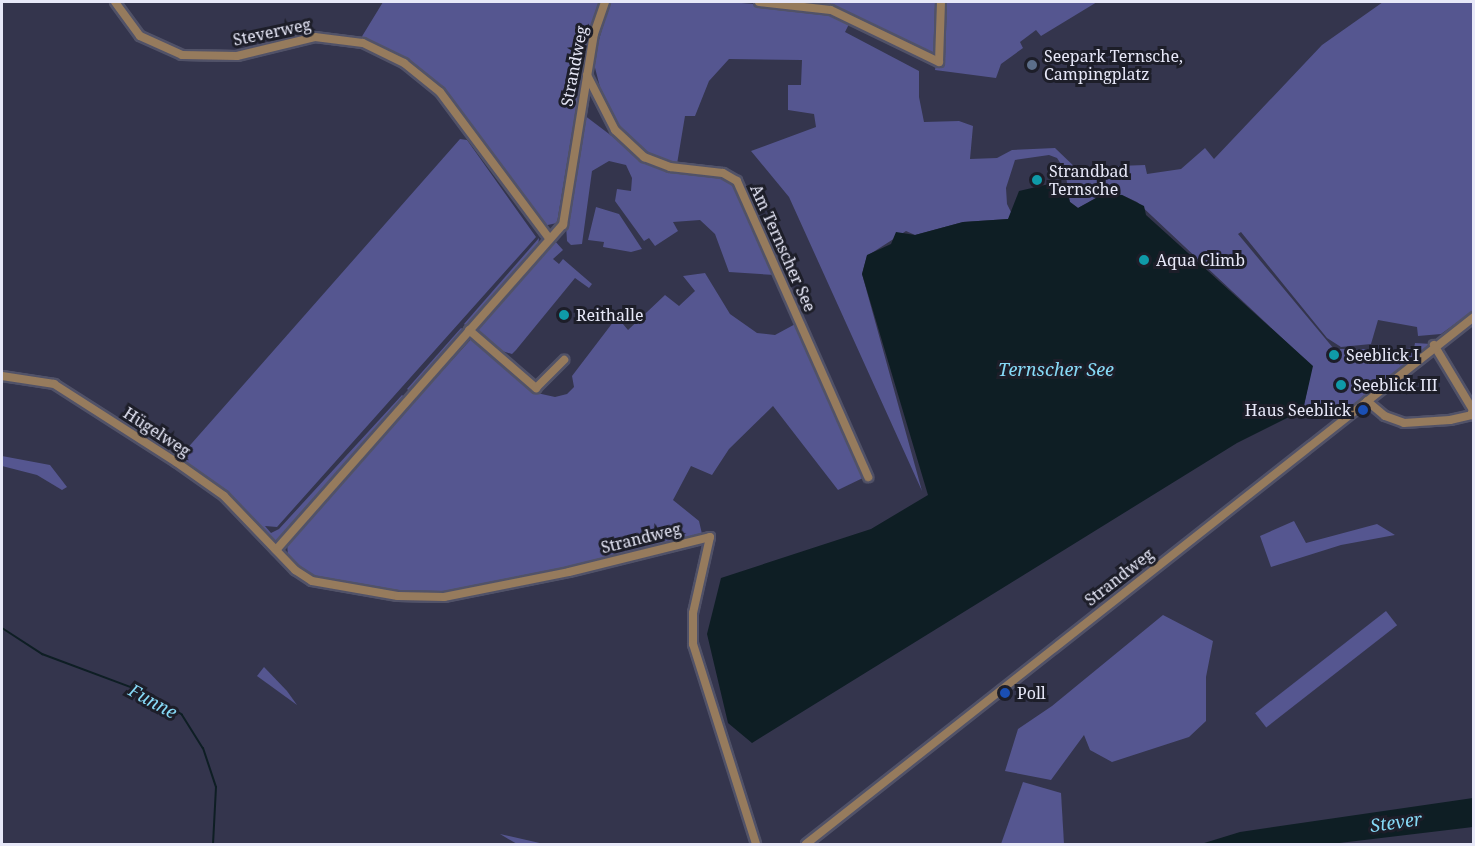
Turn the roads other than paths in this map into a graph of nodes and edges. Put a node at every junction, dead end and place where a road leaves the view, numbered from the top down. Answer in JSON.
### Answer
{"nodes":[{"id":1,"x":115,"y":2,"type":"edge"},
{"id":2,"x":605,"y":2,"type":"edge"},
{"id":3,"x":759,"y":2,"type":"edge"},
{"id":4,"x":941,"y":2,"type":"edge"},
{"id":5,"x":587,"y":75,"type":"junction"},
{"id":6,"x":549,"y":238,"type":"junction"},
{"id":7,"x":1473,"y":317,"type":"edge"},
{"id":8,"x":469,"y":330,"type":"junction"},
{"id":9,"x":1434,"y":345,"type":"junction"},
{"id":10,"x":564,"y":360,"type":"dead end"},
{"id":11,"x":2,"y":376,"type":"edge"},
{"id":12,"x":1366,"y":401,"type":"junction"},
{"id":13,"x":868,"y":477,"type":"dead end"},
{"id":14,"x":276,"y":550,"type":"junction"},
{"id":15,"x":756,"y":844,"type":"edge"},
{"id":16,"x":806,"y":844,"type":"edge"}],
"edges":[{"from":1,"to":6,"type":"street","name":"Steverweg"},
{"from":2,"to":5,"type":"street","name":"Strandweg"},
{"from":3,"to":4,"type":"street"},
{"from":5,"to":6,"type":"street","name":"Strandweg"},
{"from":5,"to":13,"type":"street","name":"Am Ternscher See"},
{"from":6,"to":8,"type":"street","name":"Strandweg"},
{"from":7,"to":9,"type":"street","name":"Strandweg"},
{"from":8,"to":10,"type":"street"},
{"from":8,"to":14,"type":"street","name":"Strandweg"},
{"from":9,"to":12,"type":"street","name":"Strandweg"},
{"from":9,"to":12,"type":"street"},
{"from":11,"to":14,"type":"street","name":"Hügelweg"},
{"from":12,"to":16,"type":"street","name":"Strandweg"},
{"from":14,"to":15,"type":"street","name":"Strandweg"}]}
